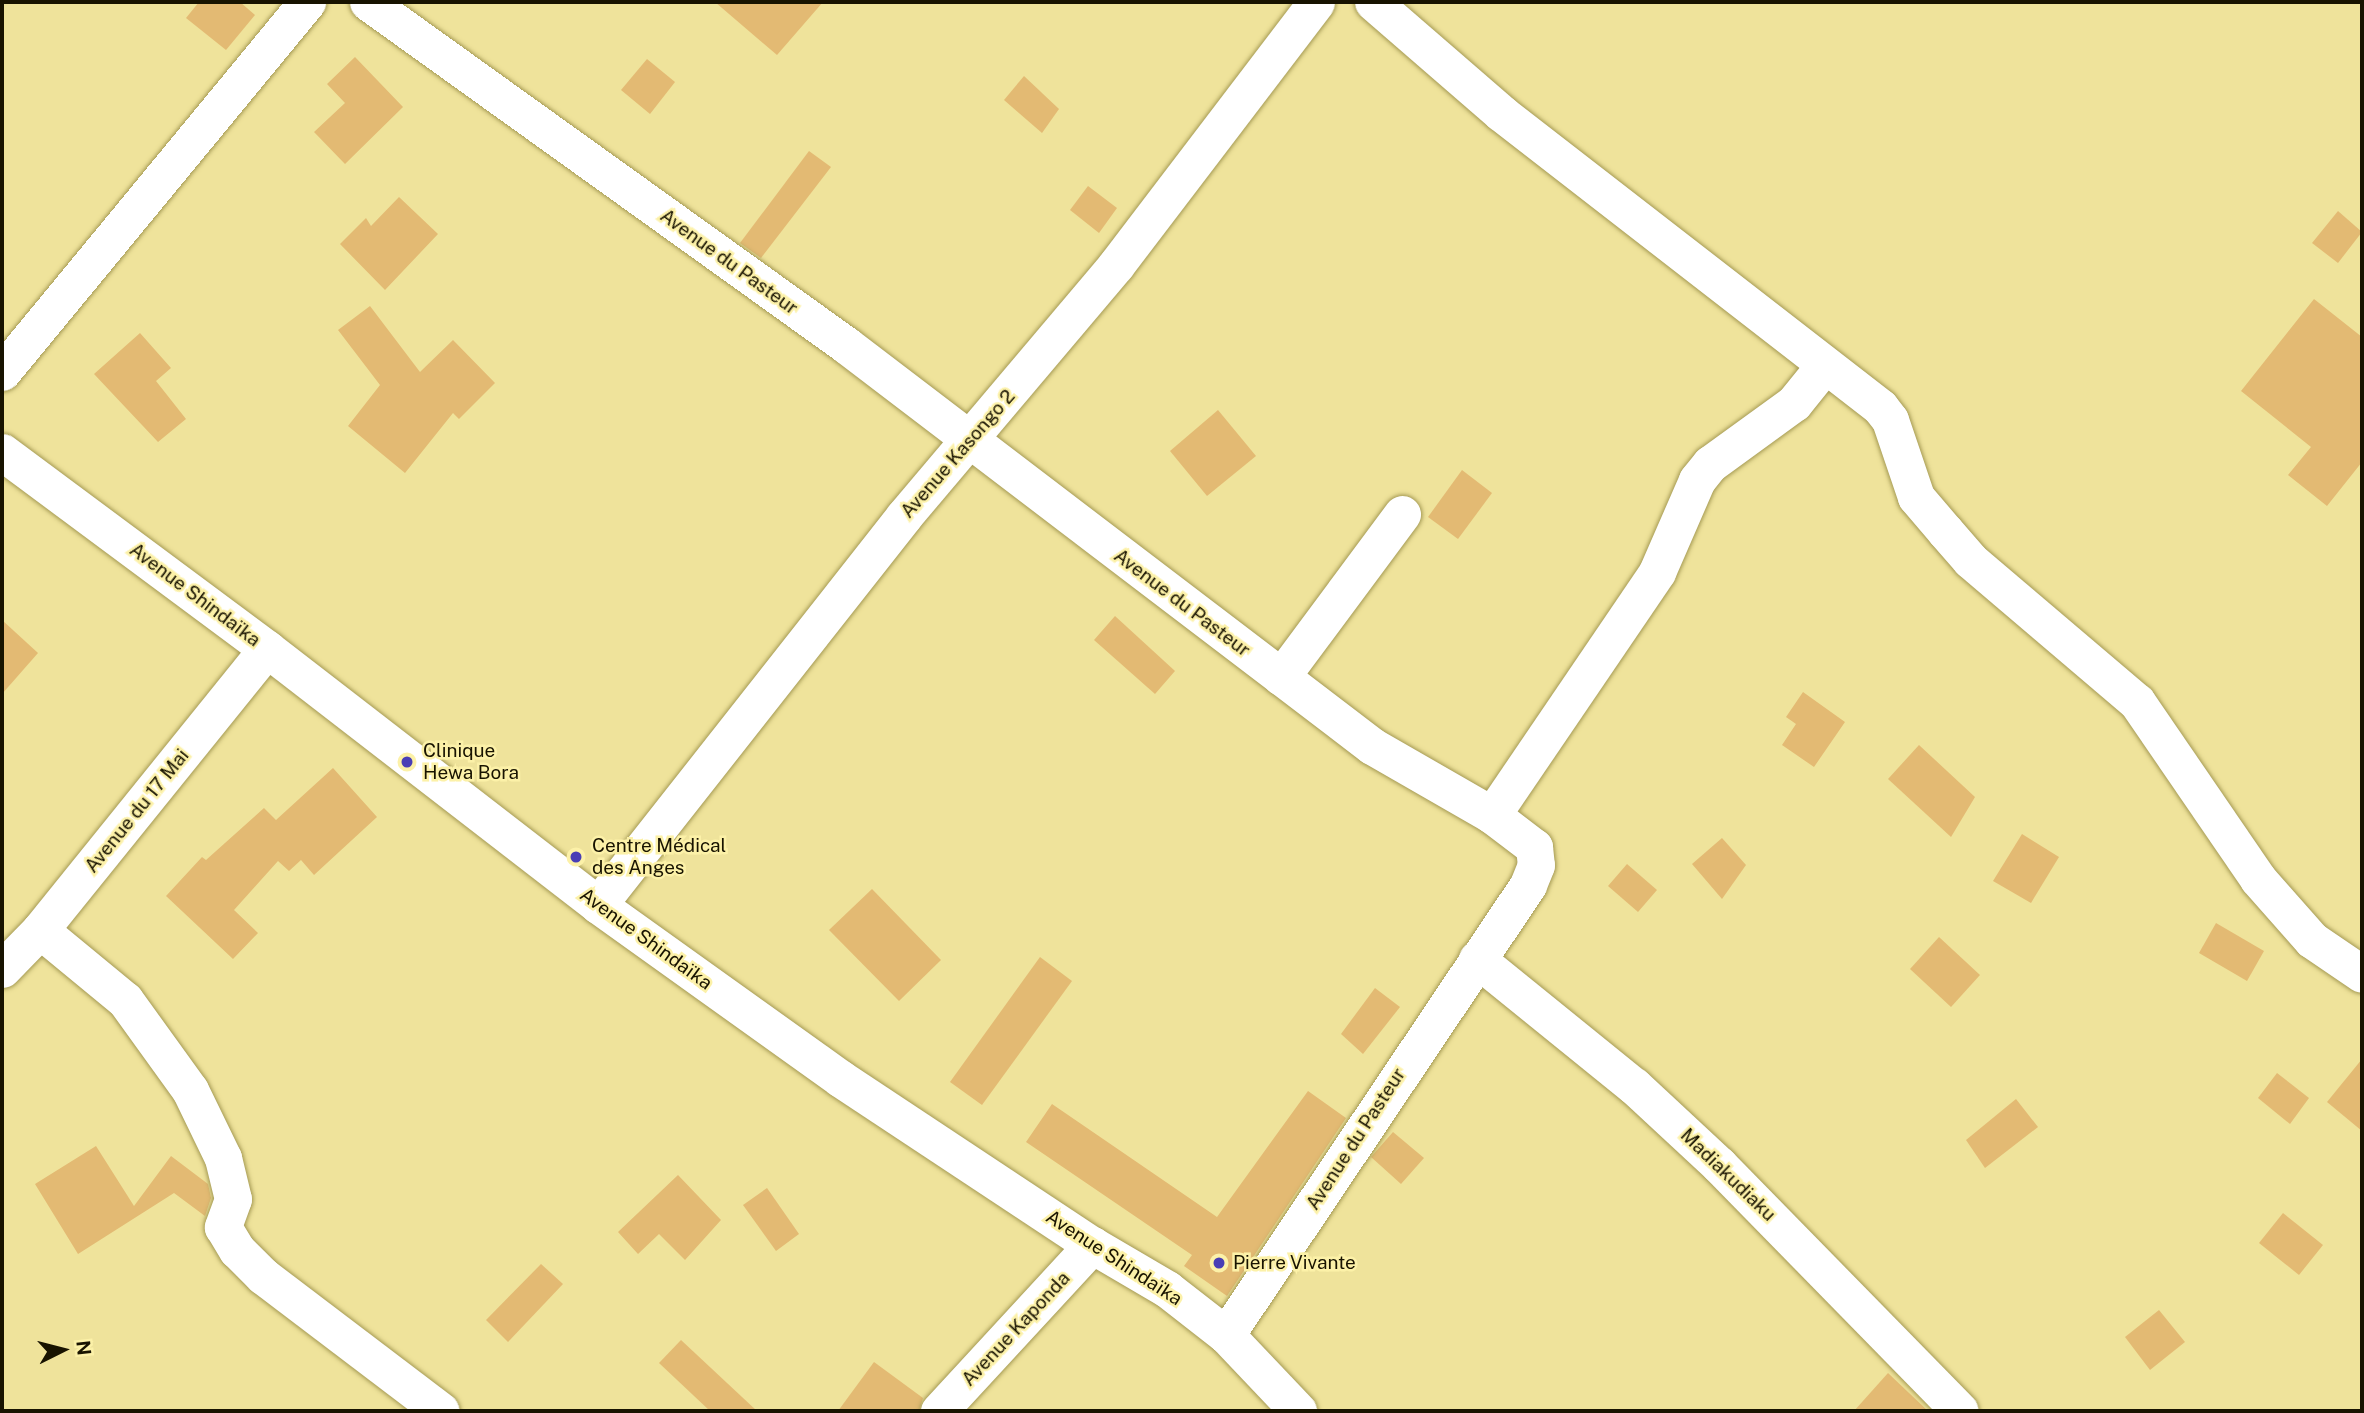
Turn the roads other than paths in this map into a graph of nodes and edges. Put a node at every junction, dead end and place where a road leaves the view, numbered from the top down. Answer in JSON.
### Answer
{"nodes":[{"id":1,"x":307,"y":2,"type":"edge"},
{"id":2,"x":368,"y":2,"type":"edge"},
{"id":3,"x":1316,"y":2,"type":"edge"},
{"id":4,"x":1373,"y":2,"type":"edge"},
{"id":5,"x":1824,"y":366,"type":"junction"},
{"id":6,"x":2,"y":372,"type":"edge"},
{"id":7,"x":969,"y":438,"type":"junction"},
{"id":8,"x":2,"y":452,"type":"edge"},
{"id":9,"x":1402,"y":514,"type":"dead end"},
{"id":10,"x":267,"y":649,"type":"junction"},
{"id":11,"x":1281,"y":677,"type":"junction"},
{"id":12,"x":1492,"y":815,"type":"junction"},
{"id":13,"x":598,"y":905,"type":"junction"},
{"id":14,"x":40,"y":930,"type":"junction"},
{"id":15,"x":1477,"y":959,"type":"junction"},
{"id":16,"x":2,"y":969,"type":"edge"},
{"id":17,"x":2362,"y":974,"type":"edge"},
{"id":18,"x":1093,"y":1245,"type":"junction"},
{"id":19,"x":1226,"y":1335,"type":"junction"},
{"id":20,"x":400,"y":1394,"type":"edge"},
{"id":21,"x":441,"y":1411,"type":"edge"},
{"id":22,"x":939,"y":1411,"type":"edge"},
{"id":23,"x":1298,"y":1411,"type":"edge"},
{"id":24,"x":1960,"y":1411,"type":"edge"}],
"edges":[{"from":1,"to":6,"type":"street"},
{"from":2,"to":7,"type":"street","name":"Avenue du Pasteur"},
{"from":3,"to":7,"type":"street","name":"Avenue Kasongo 2"},
{"from":4,"to":5,"type":"street"},
{"from":5,"to":12,"type":"street"},
{"from":5,"to":17,"type":"street"},
{"from":7,"to":11,"type":"street","name":"Avenue du Pasteur"},
{"from":7,"to":13,"type":"street","name":"Avenue Kasongo 2"},
{"from":8,"to":10,"type":"street","name":"Avenue Shindaïka"},
{"from":9,"to":11,"type":"street"},
{"from":10,"to":13,"type":"street","name":"Avenue Shindaïka"},
{"from":10,"to":14,"type":"street","name":"Avenue du 17 Mai"},
{"from":11,"to":12,"type":"street","name":"Avenue du Pasteur"},
{"from":12,"to":15,"type":"street","name":"Avenue du Pasteur"},
{"from":13,"to":18,"type":"street","name":"Avenue Shindaïka"},
{"from":14,"to":16,"type":"street","name":"Avenue du 17 Mai"},
{"from":14,"to":20,"type":"street"},
{"from":15,"to":19,"type":"street","name":"Avenue du Pasteur"},
{"from":15,"to":24,"type":"street","name":"Madiakudiaku"},
{"from":18,"to":19,"type":"street","name":"Avenue Shindaïka"},
{"from":18,"to":22,"type":"street","name":"Avenue Kaponda"},
{"from":19,"to":23,"type":"street","name":"Avenue Shindaïka"},
{"from":20,"to":21,"type":"street"}]}
